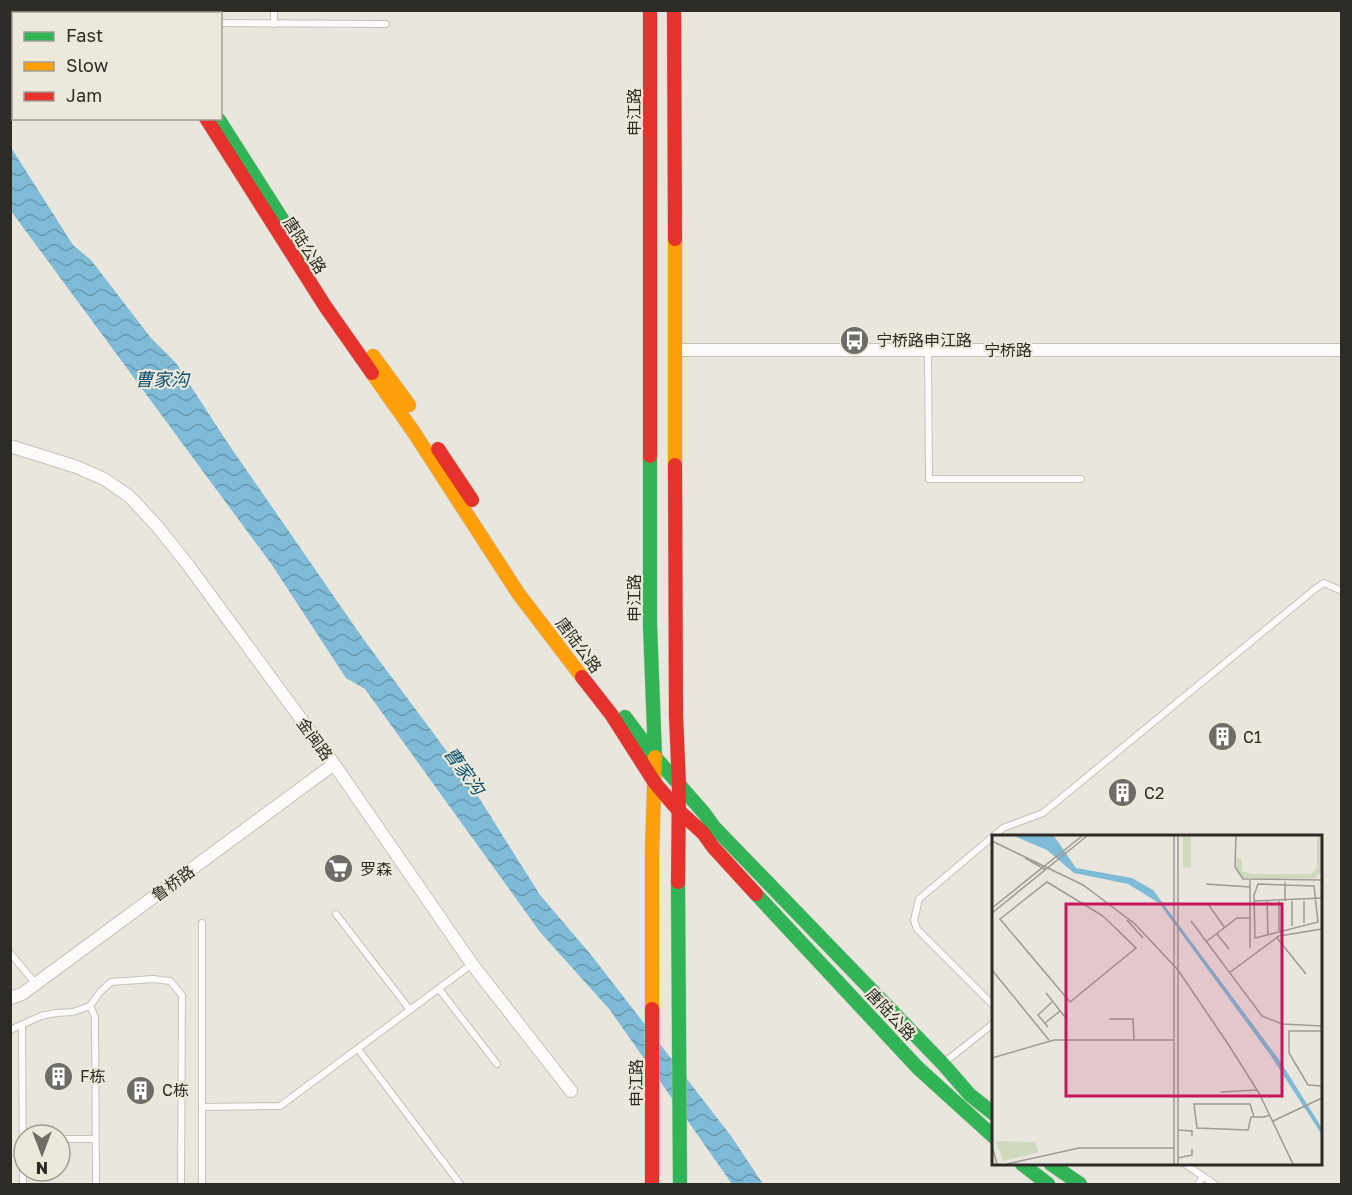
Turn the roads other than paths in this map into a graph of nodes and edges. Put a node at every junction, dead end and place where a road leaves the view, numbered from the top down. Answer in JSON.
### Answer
{"nodes":[{"id":1,"x":274,"y":10,"type":"edge"},
{"id":2,"x":650,"y":10,"type":"edge"},
{"id":3,"x":674,"y":10,"type":"edge"},
{"id":4,"x":222,"y":23,"type":"edge"},
{"id":5,"x":274,"y":24,"type":"junction"},
{"id":6,"x":386,"y":24,"type":"dead end"},
{"id":7,"x":207,"y":120,"type":"edge"},
{"id":8,"x":219,"y":120,"type":"edge"},
{"id":9,"x":675,"y":350,"type":"junction"},
{"id":10,"x":928,"y":350,"type":"junction"},
{"id":11,"x":1341,"y":350,"type":"edge"},
{"id":12,"x":10,"y":446,"type":"edge"},
{"id":13,"x":1081,"y":479,"type":"dead end"},
{"id":14,"x":1341,"y":591,"type":"edge"},
{"id":15,"x":655,"y":757,"type":"junction"},
{"id":16,"x":334,"y":764,"type":"junction"},
{"id":17,"x":655,"y":783,"type":"junction"},
{"id":18,"x":679,"y":785,"type":"junction"},
{"id":19,"x":678,"y":810,"type":"junction"},
{"id":20,"x":995,"y":835,"type":"edge"},
{"id":21,"x":992,"y":837,"type":"edge"},
{"id":22,"x":336,"y":914,"type":"dead end"},
{"id":23,"x":202,"y":923,"type":"dead end"},
{"id":24,"x":10,"y":953,"type":"edge"},
{"id":25,"x":472,"y":964,"type":"junction"},
{"id":26,"x":36,"y":984,"type":"junction"},
{"id":27,"x":439,"y":988,"type":"junction"},
{"id":28,"x":10,"y":998,"type":"edge"},
{"id":29,"x":992,"y":1005,"type":"edge"},
{"id":30,"x":90,"y":1006,"type":"junction"},
{"id":31,"x":410,"y":1010,"type":"junction"},
{"id":32,"x":992,"y":1024,"type":"edge"},
{"id":33,"x":22,"y":1026,"type":"junction"},
{"id":34,"x":10,"y":1030,"type":"edge"},
{"id":35,"x":358,"y":1049,"type":"junction"},
{"id":36,"x":497,"y":1064,"type":"dead end"},
{"id":37,"x":943,"y":1064,"type":"junction"},
{"id":38,"x":571,"y":1092,"type":"dead end"},
{"id":39,"x":202,"y":1107,"type":"junction"},
{"id":40,"x":992,"y":1113,"type":"edge"},
{"id":41,"x":23,"y":1123,"type":"edge"},
{"id":42,"x":992,"y":1136,"type":"edge"},
{"id":43,"x":72,"y":1139,"type":"edge"},
{"id":44,"x":95,"y":1139,"type":"junction"},
{"id":45,"x":1023,"y":1165,"type":"edge"},
{"id":46,"x":1053,"y":1165,"type":"edge"},
{"id":47,"x":1186,"y":1165,"type":"edge"},
{"id":48,"x":1203,"y":1177,"type":"junction"},
{"id":49,"x":96,"y":1185,"type":"edge"},
{"id":50,"x":181,"y":1185,"type":"edge"},
{"id":51,"x":202,"y":1185,"type":"edge"},
{"id":52,"x":460,"y":1185,"type":"edge"},
{"id":53,"x":652,"y":1185,"type":"edge"},
{"id":54,"x":680,"y":1185,"type":"edge"},
{"id":55,"x":1048,"y":1185,"type":"edge"},
{"id":56,"x":1080,"y":1185,"type":"edge"},
{"id":57,"x":1198,"y":1185,"type":"edge"},
{"id":58,"x":1214,"y":1185,"type":"edge"}],
"edges":[{"from":1,"to":5,"type":"lane"},
{"from":2,"to":15,"type":"main road","name":"申江路"},
{"from":3,"to":9,"type":"main road"},
{"from":4,"to":5,"type":"lane"},
{"from":5,"to":6,"type":"lane"},
{"from":7,"to":17,"type":"main road","name":"唐陆公路"},
{"from":8,"to":15,"type":"main road","name":"唐陆公路"},
{"from":9,"to":10,"type":"street","name":"宁桥路"},
{"from":9,"to":18,"type":"main road"},
{"from":10,"to":11,"type":"street","name":"宁桥路"},
{"from":10,"to":13,"type":"lane"},
{"from":12,"to":16,"type":"street","name":"金闽路"},
{"from":14,"to":20,"type":"lane"},
{"from":15,"to":17,"type":"main road","name":"申江路"},
{"from":15,"to":18,"type":"main road","name":"唐陆公路"},
{"from":16,"to":25,"type":"street","name":"金闽路"},
{"from":16,"to":26,"type":"street","name":"鲁桥路"},
{"from":17,"to":19,"type":"main road","name":"唐陆公路"},
{"from":17,"to":53,"type":"main road","name":"申江路"},
{"from":18,"to":19,"type":"main road"},
{"from":18,"to":37,"type":"main road","name":"唐陆公路"},
{"from":19,"to":42,"type":"main road","name":"唐陆公路"},
{"from":19,"to":54,"type":"main road"},
{"from":21,"to":29,"type":"lane"},
{"from":22,"to":31,"type":"lane"},
{"from":23,"to":39,"type":"lane"},
{"from":24,"to":26,"type":"lane"},
{"from":25,"to":27,"type":"lane"},
{"from":25,"to":38,"type":"street","name":"金闽路"},
{"from":26,"to":28,"type":"street","name":"鲁桥路"},
{"from":27,"to":31,"type":"lane"},
{"from":27,"to":36,"type":"lane"},
{"from":30,"to":33,"type":"lane"},
{"from":30,"to":44,"type":"lane"},
{"from":30,"to":50,"type":"lane"},
{"from":31,"to":35,"type":"lane"},
{"from":32,"to":37,"type":"lane"},
{"from":33,"to":34,"type":"lane"},
{"from":33,"to":41,"type":"lane"},
{"from":35,"to":39,"type":"lane"},
{"from":35,"to":52,"type":"lane"},
{"from":37,"to":40,"type":"main road","name":"唐陆公路"},
{"from":39,"to":51,"type":"lane"},
{"from":43,"to":44,"type":"lane"},
{"from":44,"to":49,"type":"lane"},
{"from":45,"to":55,"type":"main road"},
{"from":46,"to":56,"type":"main road"},
{"from":47,"to":48,"type":"lane"},
{"from":48,"to":57,"type":"lane"},
{"from":48,"to":58,"type":"lane"}]}
